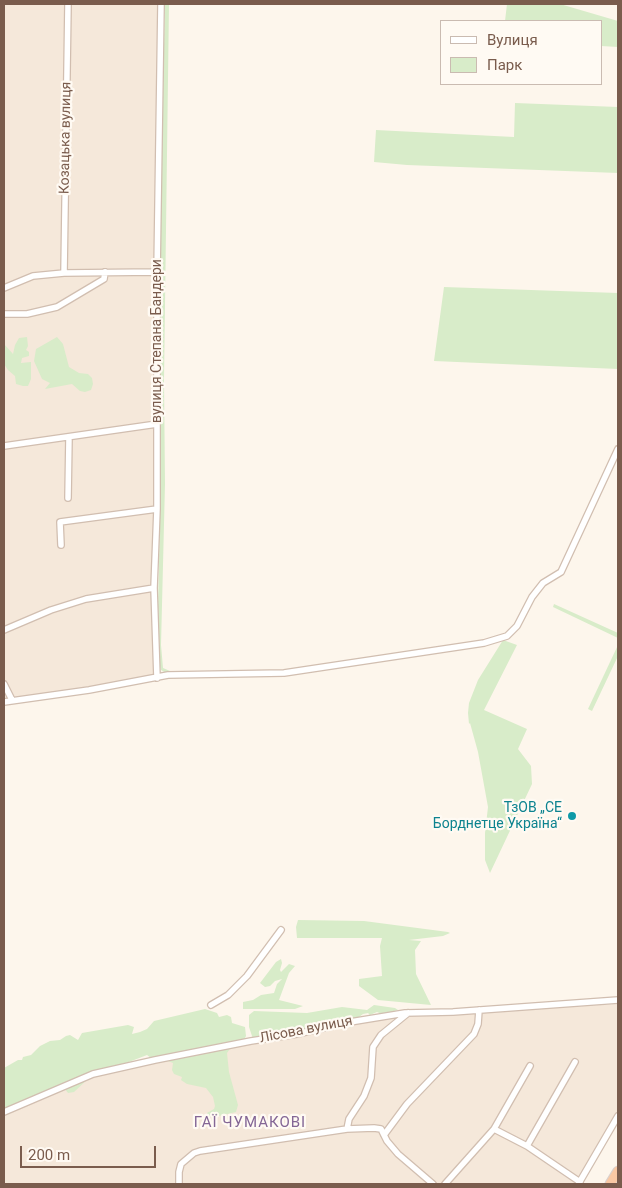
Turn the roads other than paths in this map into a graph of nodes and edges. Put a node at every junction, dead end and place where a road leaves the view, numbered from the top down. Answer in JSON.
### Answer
{"nodes":[{"id":1,"x":68,"y":4,"type":"edge"},
{"id":2,"x":161,"y":4,"type":"edge"},
{"id":3,"x":106,"y":272,"type":"junction"},
{"id":4,"x":157,"y":272,"type":"junction"},
{"id":5,"x":64,"y":273,"type":"junction"},
{"id":6,"x":4,"y":288,"type":"edge"},
{"id":7,"x":4,"y":314,"type":"edge"},
{"id":8,"x":157,"y":424,"type":"junction"},
{"id":9,"x":69,"y":437,"type":"junction"},
{"id":10,"x":4,"y":446,"type":"edge"},
{"id":11,"x":618,"y":449,"type":"edge"},
{"id":12,"x":68,"y":498,"type":"dead end"},
{"id":13,"x":157,"y":509,"type":"junction"},
{"id":14,"x":61,"y":545,"type":"dead end"},
{"id":15,"x":154,"y":588,"type":"junction"},
{"id":16,"x":4,"y":630,"type":"edge"},
{"id":17,"x":157,"y":678,"type":"junction"},
{"id":18,"x":4,"y":684,"type":"edge"},
{"id":19,"x":12,"y":700,"type":"junction"},
{"id":20,"x":4,"y":702,"type":"edge"},
{"id":21,"x":281,"y":930,"type":"dead end"},
{"id":22,"x":618,"y":1000,"type":"edge"},
{"id":23,"x":211,"y":1005,"type":"dead end"},
{"id":24,"x":479,"y":1010,"type":"junction"},
{"id":25,"x":409,"y":1013,"type":"junction"},
{"id":26,"x":575,"y":1062,"type":"dead end"},
{"id":27,"x":530,"y":1066,"type":"dead end"},
{"id":28,"x":4,"y":1112,"type":"edge"},
{"id":29,"x":618,"y":1116,"type":"edge"},
{"id":30,"x":347,"y":1129,"type":"junction"},
{"id":31,"x":494,"y":1129,"type":"junction"},
{"id":32,"x":383,"y":1132,"type":"junction"},
{"id":33,"x":527,"y":1146,"type":"junction"},
{"id":34,"x":618,"y":1171,"type":"edge"},
{"id":35,"x":579,"y":1183,"type":"edge"},
{"id":36,"x":179,"y":1184,"type":"edge"},
{"id":37,"x":433,"y":1184,"type":"edge"},
{"id":38,"x":445,"y":1184,"type":"edge"},
{"id":39,"x":610,"y":1184,"type":"edge"}],
"edges":[{"from":1,"to":5,"type":"street","name":"Козацька вулиця"},
{"from":2,"to":4,"type":"street","name":"вулиця Степана Бандери"},
{"from":3,"to":4,"type":"street"},
{"from":3,"to":5,"type":"street"},
{"from":3,"to":7,"type":"street"},
{"from":4,"to":8,"type":"street","name":"вулиця Степана Бандери"},
{"from":5,"to":6,"type":"street"},
{"from":8,"to":9,"type":"street"},
{"from":8,"to":13,"type":"street","name":"вулиця Степана Бандери"},
{"from":9,"to":10,"type":"street"},
{"from":9,"to":12,"type":"street"},
{"from":11,"to":17,"type":"street"},
{"from":13,"to":14,"type":"street"},
{"from":13,"to":15,"type":"street","name":"вулиця Степана Бандери"},
{"from":15,"to":16,"type":"street"},
{"from":15,"to":17,"type":"street","name":"вулиця Степана Бандери"},
{"from":17,"to":19,"type":"street"},
{"from":18,"to":19,"type":"street"},
{"from":19,"to":20,"type":"street"},
{"from":21,"to":23,"type":"street"},
{"from":22,"to":24,"type":"street","name":"Лісова вулиця"},
{"from":24,"to":25,"type":"street","name":"Лісова вулиця"},
{"from":24,"to":32,"type":"street"},
{"from":25,"to":28,"type":"street","name":"Лісова вулиця"},
{"from":25,"to":30,"type":"street"},
{"from":26,"to":33,"type":"street"},
{"from":27,"to":31,"type":"street"},
{"from":29,"to":35,"type":"street"},
{"from":30,"to":32,"type":"street"},
{"from":30,"to":36,"type":"street"},
{"from":31,"to":33,"type":"street"},
{"from":31,"to":38,"type":"street"},
{"from":32,"to":37,"type":"street"},
{"from":33,"to":35,"type":"street"},
{"from":34,"to":39,"type":"highway"}]}
